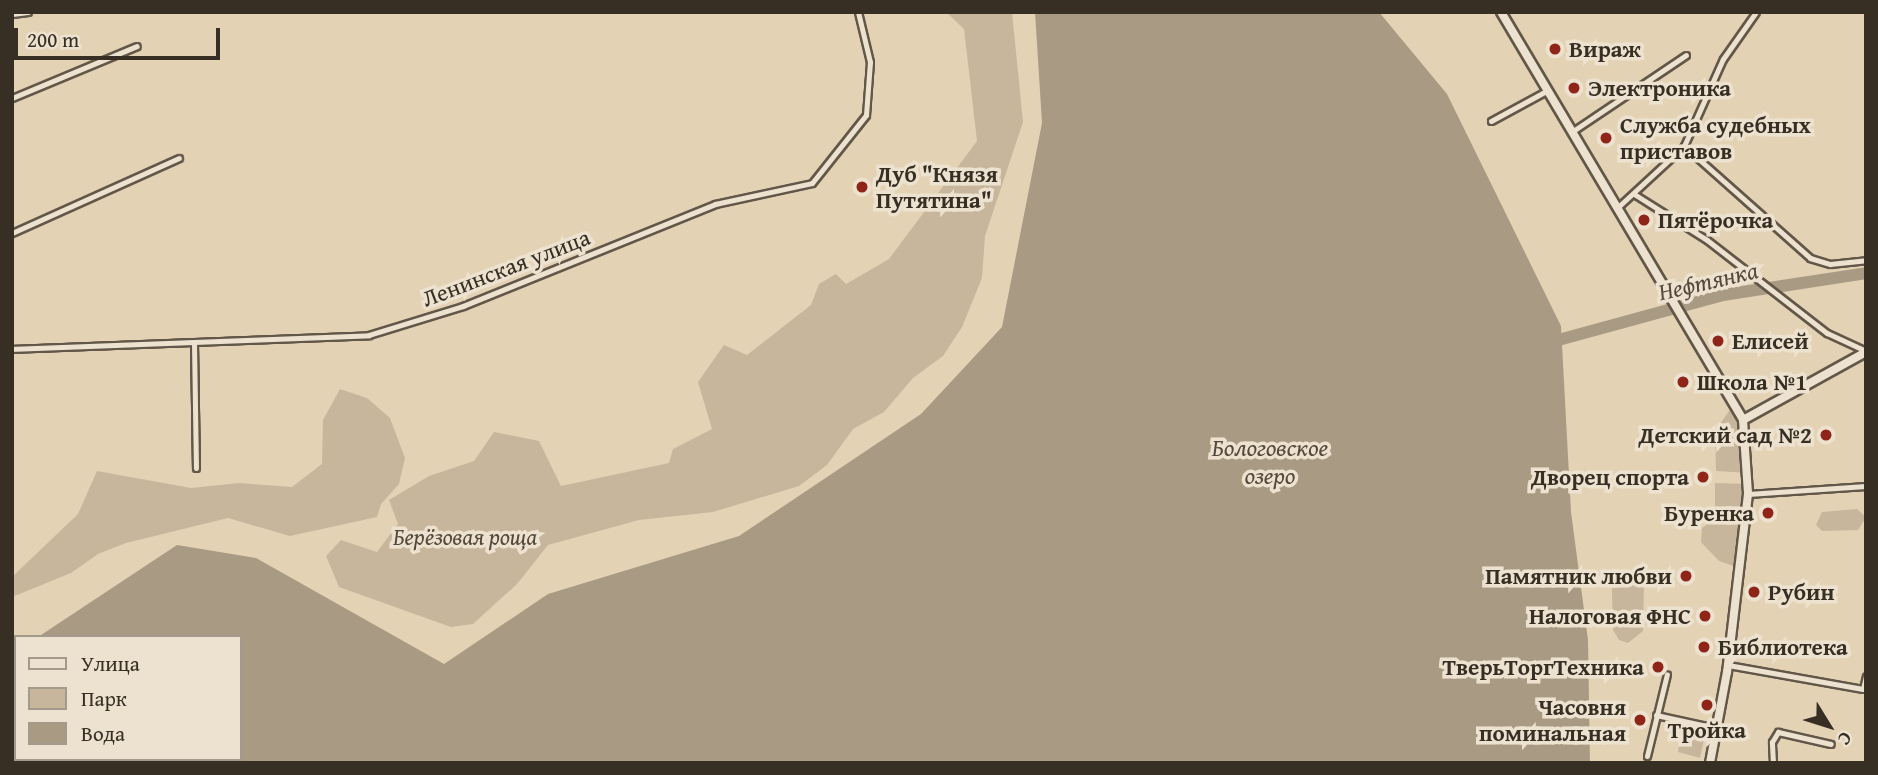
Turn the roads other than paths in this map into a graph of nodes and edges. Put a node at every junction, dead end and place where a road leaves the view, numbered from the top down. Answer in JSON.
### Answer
{"nodes":[{"id":1,"x":28,"y":12,"type":"edge"},
{"id":2,"x":858,"y":12,"type":"edge"},
{"id":3,"x":1501,"y":12,"type":"edge"},
{"id":4,"x":1756,"y":12,"type":"edge"},
{"id":5,"x":12,"y":13,"type":"edge"},
{"id":6,"x":138,"y":46,"type":"dead end"},
{"id":7,"x":1686,"y":55,"type":"dead end"},
{"id":8,"x":1548,"y":90,"type":"junction"},
{"id":9,"x":12,"y":98,"type":"edge"},
{"id":10,"x":1491,"y":121,"type":"dead end"},
{"id":11,"x":1573,"y":131,"type":"junction"},
{"id":12,"x":1684,"y":146,"type":"junction"},
{"id":13,"x":179,"y":158,"type":"dead end"},
{"id":14,"x":1633,"y":194,"type":"junction"},
{"id":15,"x":1618,"y":208,"type":"junction"},
{"id":16,"x":12,"y":233,"type":"edge"},
{"id":17,"x":1866,"y":260,"type":"edge"},
{"id":18,"x":194,"y":343,"type":"junction"},
{"id":19,"x":12,"y":349,"type":"edge"},
{"id":20,"x":1866,"y":351,"type":"edge"},
{"id":21,"x":1743,"y":420,"type":"junction"},
{"id":22,"x":196,"y":468,"type":"dead end"},
{"id":23,"x":1866,"y":486,"type":"edge"},
{"id":24,"x":1748,"y":494,"type":"junction"},
{"id":25,"x":1728,"y":665,"type":"junction"},
{"id":26,"x":1667,"y":674,"type":"dead end"},
{"id":27,"x":1866,"y":676,"type":"edge"},
{"id":28,"x":1656,"y":715,"type":"junction"},
{"id":29,"x":1716,"y":728,"type":"junction"},
{"id":30,"x":1831,"y":744,"type":"dead end"},
{"id":31,"x":1647,"y":756,"type":"dead end"},
{"id":32,"x":1710,"y":763,"type":"edge"},
{"id":33,"x":1773,"y":763,"type":"edge"}],
"edges":[{"from":1,"to":5,"type":"street"},
{"from":2,"to":18,"type":"street","name":"Ленинская улица"},
{"from":3,"to":8,"type":"main road"},
{"from":4,"to":12,"type":"street"},
{"from":6,"to":9,"type":"street"},
{"from":7,"to":11,"type":"street"},
{"from":8,"to":10,"type":"street"},
{"from":8,"to":11,"type":"main road"},
{"from":11,"to":15,"type":"main road"},
{"from":12,"to":14,"type":"street"},
{"from":12,"to":17,"type":"street"},
{"from":13,"to":16,"type":"street"},
{"from":14,"to":15,"type":"street"},
{"from":14,"to":20,"type":"street"},
{"from":15,"to":21,"type":"main road"},
{"from":18,"to":19,"type":"street","name":"Ленинская улица"},
{"from":18,"to":22,"type":"street"},
{"from":20,"to":21,"type":"main road"},
{"from":21,"to":24,"type":"main road"},
{"from":23,"to":24,"type":"street"},
{"from":24,"to":25,"type":"main road"},
{"from":25,"to":27,"type":"street"},
{"from":25,"to":29,"type":"main road"},
{"from":26,"to":28,"type":"street"},
{"from":28,"to":29,"type":"street"},
{"from":28,"to":31,"type":"street"},
{"from":29,"to":32,"type":"main road"},
{"from":30,"to":33,"type":"street"}]}
